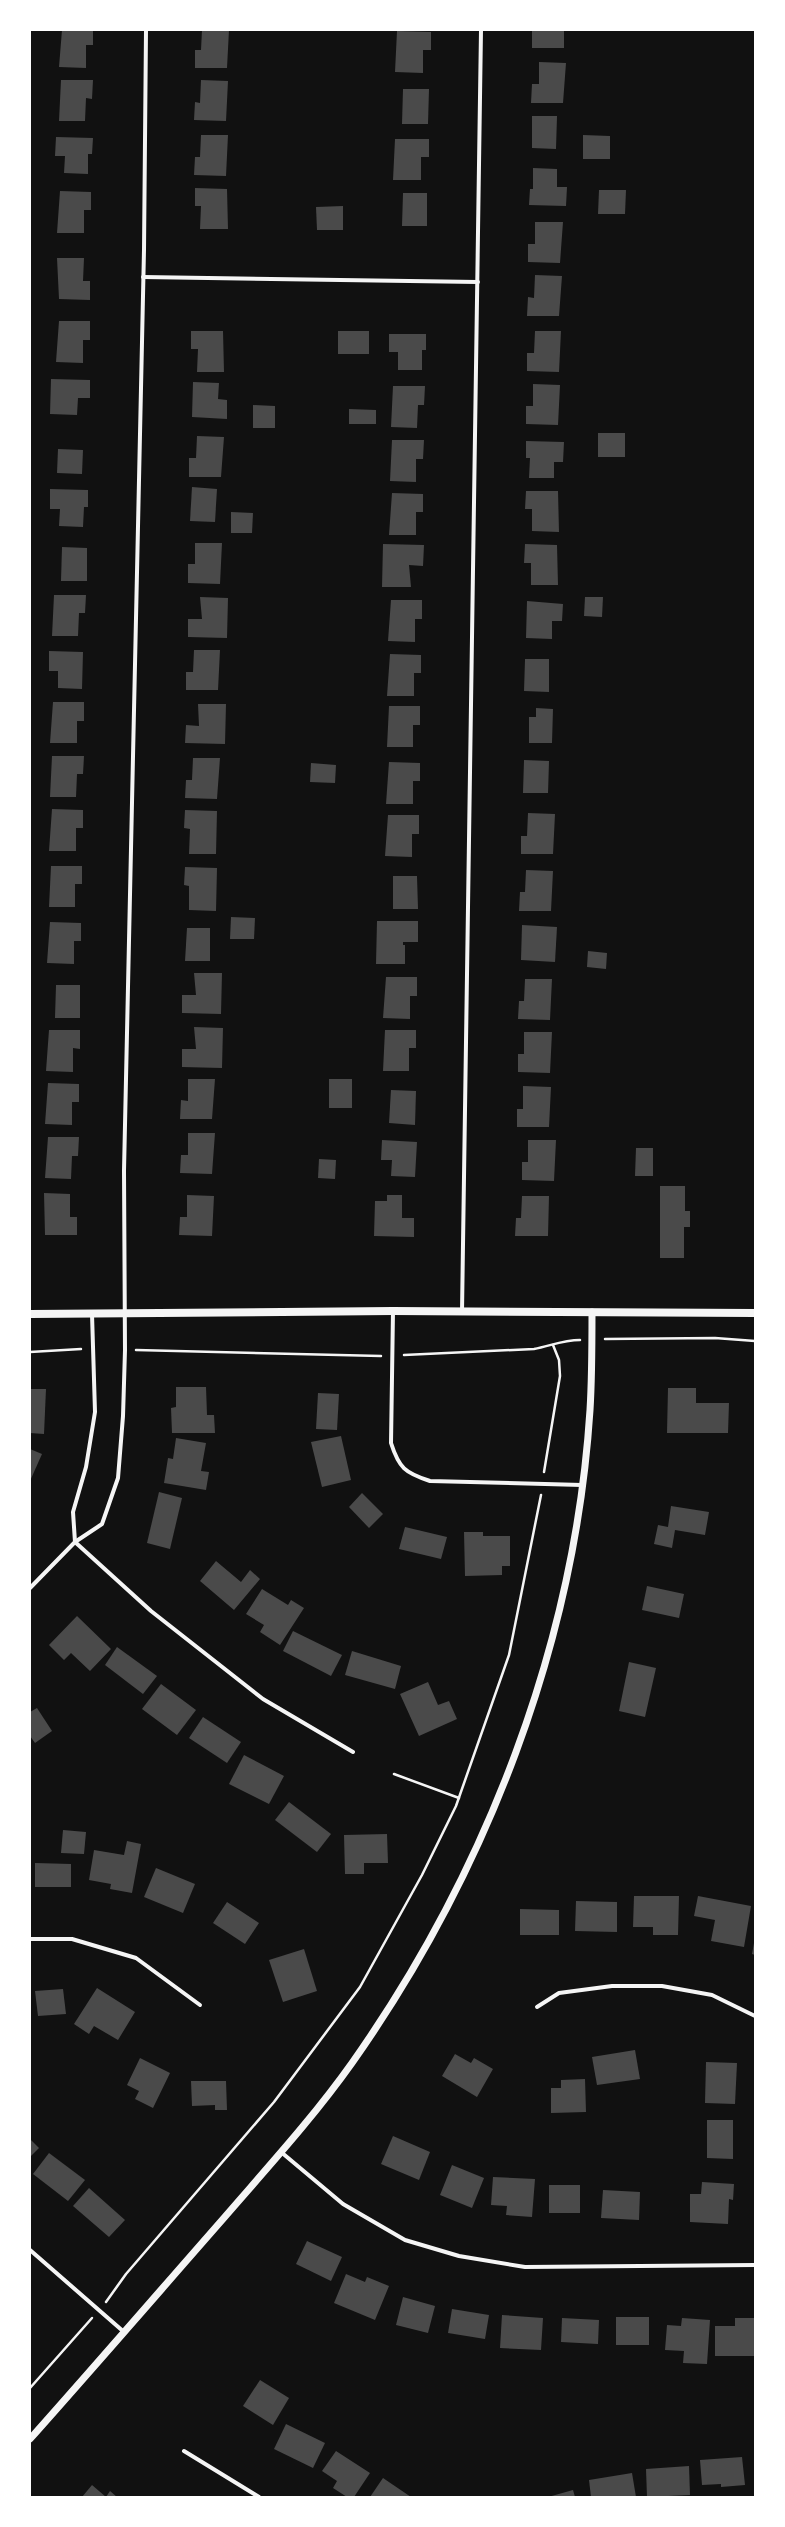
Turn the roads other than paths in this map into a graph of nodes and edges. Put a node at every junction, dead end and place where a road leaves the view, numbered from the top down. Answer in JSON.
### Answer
{"nodes":[{"id":1,"x":146,"y":30,"type":"edge"},
{"id":2,"x":481,"y":30,"type":"edge"},
{"id":3,"x":143,"y":277,"type":"junction"},
{"id":4,"x":478,"y":282,"type":"junction"},
{"id":5,"x":393,"y":1311,"type":"junction"},
{"id":6,"x":462,"y":1312,"type":"junction"},
{"id":7,"x":592,"y":1312,"type":"junction"},
{"id":8,"x":755,"y":1313,"type":"edge"},
{"id":9,"x":30,"y":1314,"type":"edge"},
{"id":10,"x":92,"y":1314,"type":"junction"},
{"id":11,"x":125,"y":1314,"type":"junction"},
{"id":12,"x":582,"y":1485,"type":"junction"},
{"id":13,"x":74,"y":1542,"type":"junction"},
{"id":14,"x":30,"y":1588,"type":"edge"},
{"id":15,"x":353,"y":1752,"type":"dead end"},
{"id":16,"x":30,"y":1939,"type":"edge"},
{"id":17,"x":200,"y":2005,"type":"dead end"},
{"id":18,"x":538,"y":2007,"type":"dead end"},
{"id":19,"x":755,"y":2016,"type":"edge"},
{"id":20,"x":281,"y":2152,"type":"junction"},
{"id":21,"x":30,"y":2250,"type":"edge"},
{"id":22,"x":755,"y":2265,"type":"edge"},
{"id":23,"x":124,"y":2332,"type":"junction"},
{"id":24,"x":30,"y":2439,"type":"edge"},
{"id":25,"x":184,"y":2451,"type":"dead end"},
{"id":26,"x":259,"y":2497,"type":"edge"}],
"edges":[{"from":1,"to":3,"type":"street"},
{"from":2,"to":4,"type":"street"},
{"from":3,"to":4,"type":"street"},
{"from":3,"to":11,"type":"street"},
{"from":4,"to":6,"type":"street"},
{"from":5,"to":6,"type":"main road"},
{"from":5,"to":11,"type":"main road"},
{"from":5,"to":12,"type":"street"},
{"from":6,"to":7,"type":"main road"},
{"from":7,"to":8,"type":"main road"},
{"from":7,"to":12,"type":"street"},
{"from":9,"to":10,"type":"main road"},
{"from":10,"to":11,"type":"main road"},
{"from":10,"to":13,"type":"street"},
{"from":11,"to":13,"type":"street"},
{"from":12,"to":20,"type":"street"},
{"from":13,"to":14,"type":"street"},
{"from":13,"to":15,"type":"street"},
{"from":16,"to":17,"type":"street"},
{"from":18,"to":19,"type":"street"},
{"from":20,"to":22,"type":"street"},
{"from":20,"to":23,"type":"street"},
{"from":21,"to":23,"type":"street"},
{"from":23,"to":24,"type":"street"},
{"from":25,"to":26,"type":"street"}]}
